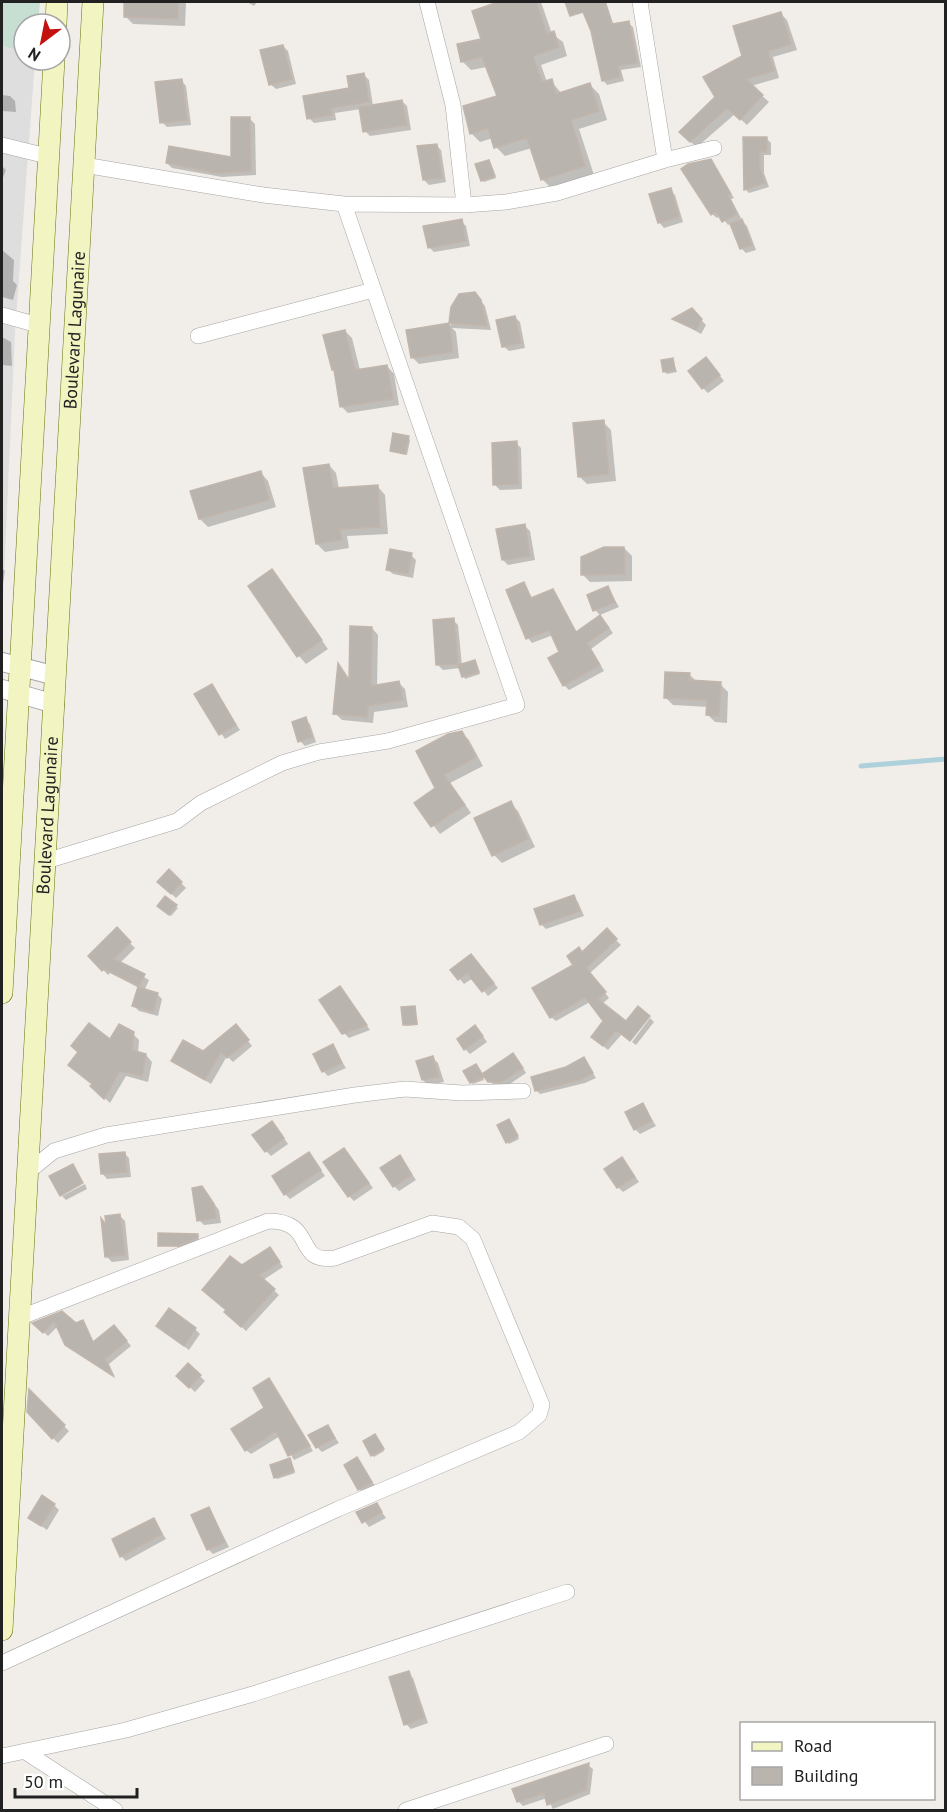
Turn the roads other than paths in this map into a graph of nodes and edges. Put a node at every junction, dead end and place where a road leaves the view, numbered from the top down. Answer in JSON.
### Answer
{"nodes":[{"id":1,"x":93,"y":2,"type":"edge"},
{"id":2,"x":427,"y":2,"type":"edge"},
{"id":3,"x":640,"y":2,"type":"edge"},
{"id":4,"x":53,"y":72,"type":"edge"},
{"id":5,"x":2,"y":145,"type":"edge"},
{"id":6,"x":714,"y":148,"type":"dead end"},
{"id":7,"x":47,"y":156,"type":"junction"},
{"id":8,"x":665,"y":160,"type":"junction"},
{"id":9,"x":84,"y":165,"type":"junction"},
{"id":10,"x":344,"y":204,"type":"junction"},
{"id":11,"x":464,"y":205,"type":"junction"},
{"id":12,"x":373,"y":290,"type":"junction"},
{"id":13,"x":2,"y":315,"type":"edge"},
{"id":14,"x":38,"y":324,"type":"junction"},
{"id":15,"x":198,"y":336,"type":"dead end"},
{"id":16,"x":10,"y":664,"type":"edge"},
{"id":17,"x":56,"y":676,"type":"junction"},
{"id":18,"x":10,"y":691,"type":"edge"},
{"id":19,"x":55,"y":704,"type":"junction"},
{"id":20,"x":46,"y":861,"type":"junction"},
{"id":21,"x":2,"y":993,"type":"edge"},
{"id":22,"x":523,"y":1091,"type":"dead end"},
{"id":23,"x":28,"y":1172,"type":"junction"},
{"id":24,"x":21,"y":1317,"type":"junction"},
{"id":25,"x":567,"y":1592,"type":"dead end"},
{"id":26,"x":2,"y":1630,"type":"edge"},
{"id":27,"x":2,"y":1662,"type":"edge"},
{"id":28,"x":606,"y":1744,"type":"dead end"},
{"id":29,"x":24,"y":1751,"type":"junction"},
{"id":30,"x":2,"y":1756,"type":"edge"},
{"id":31,"x":115,"y":1810,"type":"edge"},
{"id":32,"x":406,"y":1810,"type":"edge"}],
"edges":[{"from":1,"to":9,"type":"main road","name":"Boulevard Lagunaire"},
{"from":2,"to":11,"type":"street"},
{"from":3,"to":8,"type":"street"},
{"from":4,"to":7,"type":"main road","name":"Boulevard Lagunaire"},
{"from":5,"to":7,"type":"street"},
{"from":6,"to":8,"type":"street"},
{"from":7,"to":14,"type":"main road","name":"Boulevard Lagunaire"},
{"from":8,"to":11,"type":"street"},
{"from":9,"to":10,"type":"street"},
{"from":9,"to":17,"type":"main road","name":"Boulevard Lagunaire"},
{"from":10,"to":11,"type":"street"},
{"from":10,"to":12,"type":"street"},
{"from":12,"to":15,"type":"street"},
{"from":12,"to":20,"type":"street"},
{"from":13,"to":14,"type":"street"},
{"from":14,"to":16,"type":"main road","name":"Boulevard Lagunaire"},
{"from":16,"to":17,"type":"street"},
{"from":16,"to":18,"type":"main road","name":"Boulevard Lagunaire"},
{"from":17,"to":19,"type":"main road","name":"Boulevard Lagunaire"},
{"from":18,"to":19,"type":"street"},
{"from":18,"to":21,"type":"main road","name":"Boulevard Lagunaire"},
{"from":19,"to":20,"type":"main road","name":"Boulevard Lagunaire"},
{"from":20,"to":23,"type":"main road","name":"Boulevard Lagunaire"},
{"from":22,"to":23,"type":"street"},
{"from":23,"to":24,"type":"main road","name":"Boulevard Lagunaire"},
{"from":24,"to":26,"type":"main road","name":"Boulevard Lagunaire"},
{"from":24,"to":27,"type":"street"},
{"from":25,"to":29,"type":"street"},
{"from":28,"to":32,"type":"street"},
{"from":29,"to":30,"type":"street"},
{"from":29,"to":31,"type":"street"}]}
